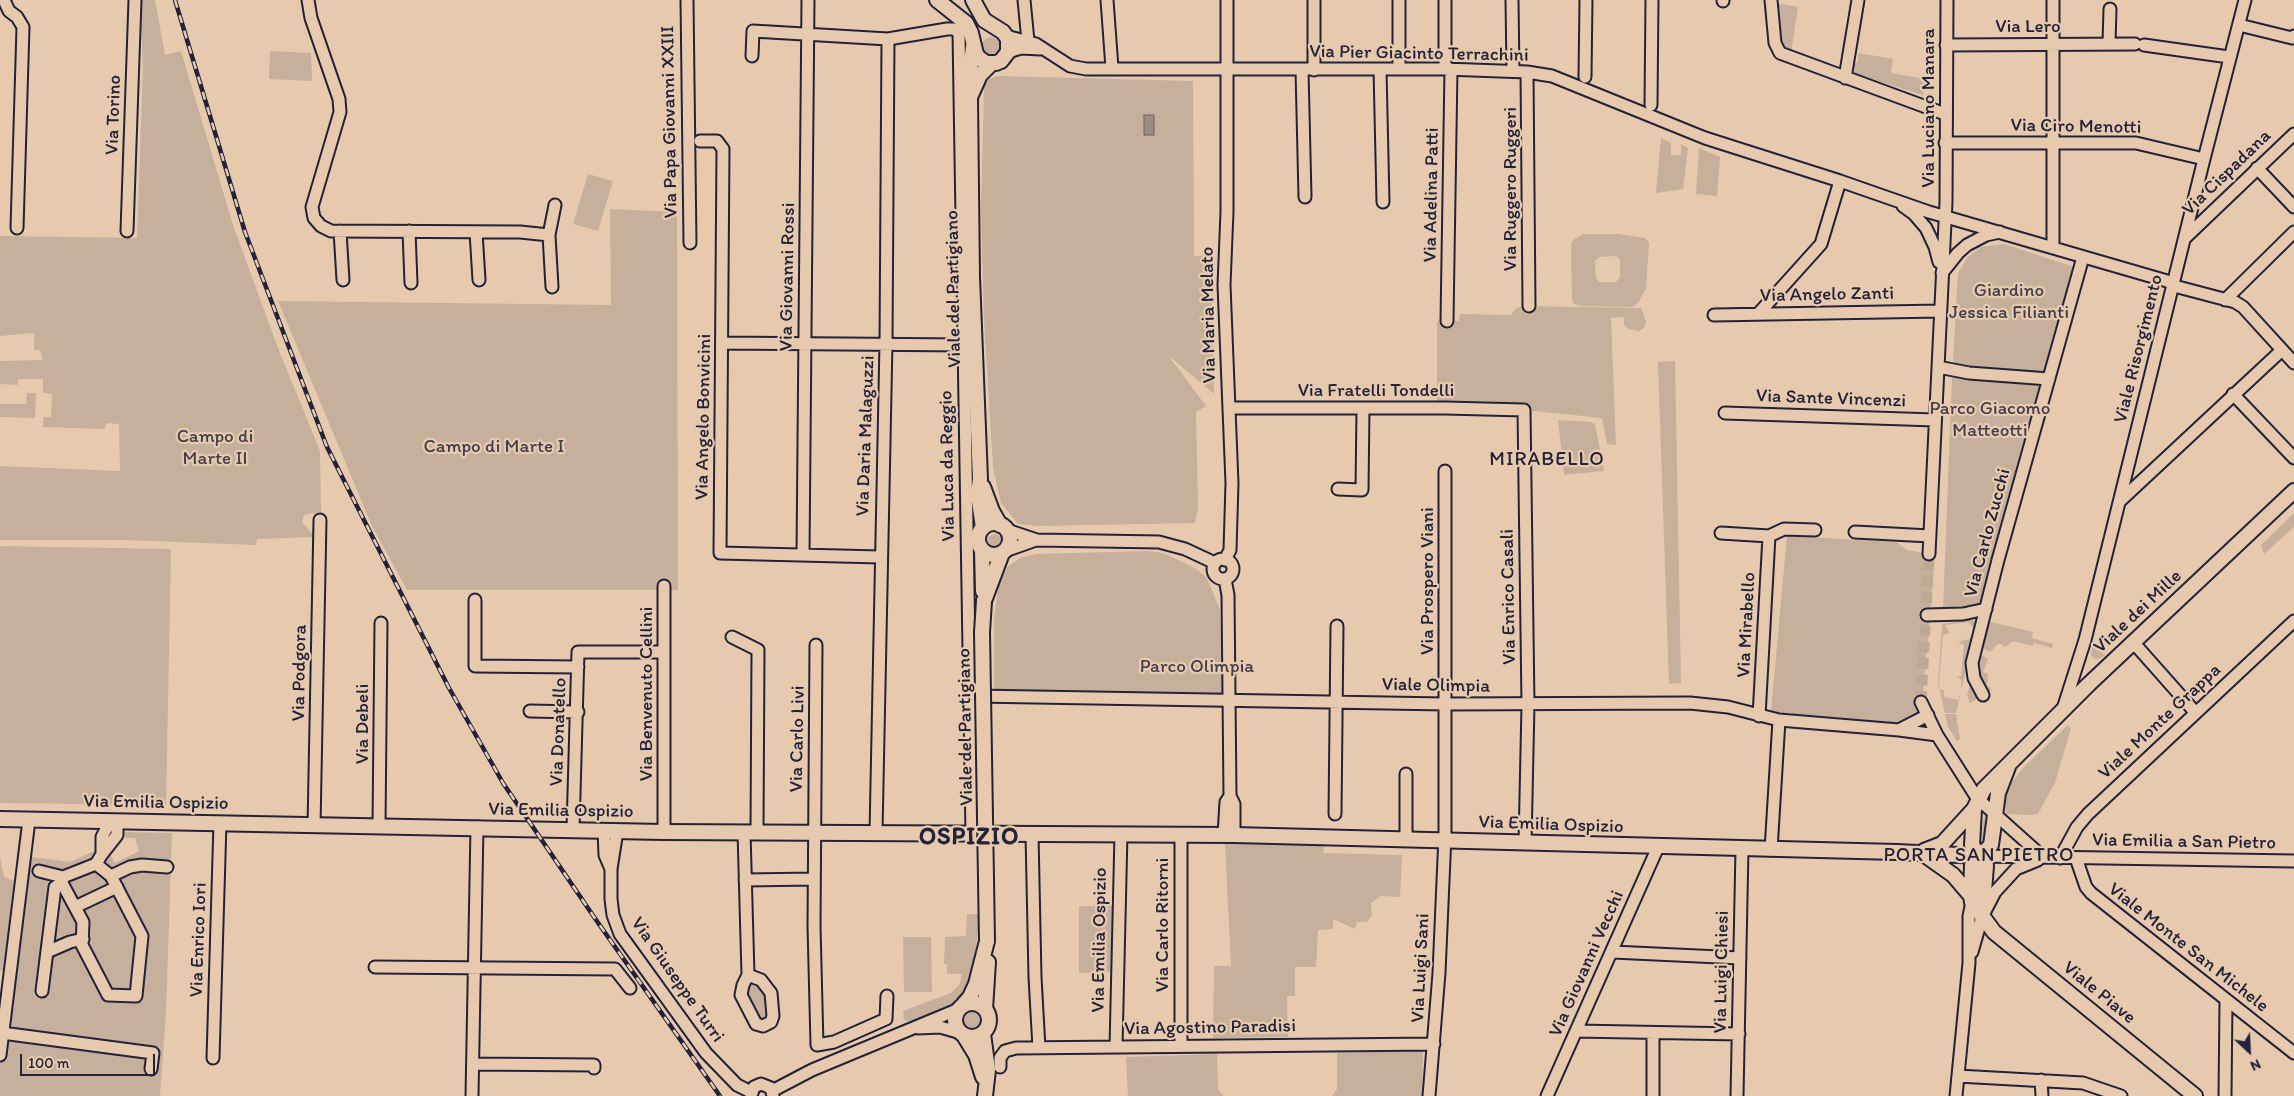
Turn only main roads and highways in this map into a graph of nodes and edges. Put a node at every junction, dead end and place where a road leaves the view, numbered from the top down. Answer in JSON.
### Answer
{"nodes":[{"id":1,"x":973,"y":0,"type":"edge"},
{"id":2,"x":937,"y":1,"type":"edge"},
{"id":3,"x":973,"y":47,"type":"junction"},
{"id":4,"x":991,"y":64,"type":"junction"},
{"id":5,"x":970,"y":98,"type":"junction"},
{"id":6,"x":980,"y":479,"type":"junction"},
{"id":7,"x":2294,"y":491,"type":"edge"},
{"id":8,"x":983,"y":528,"type":"junction"},
{"id":9,"x":1003,"y":528,"type":"junction"},
{"id":10,"x":982,"y":550,"type":"junction"},
{"id":11,"x":1003,"y":552,"type":"junction"},
{"id":12,"x":984,"y":601,"type":"junction"},
{"id":13,"x":2010,"y":761,"type":"junction"},
{"id":14,"x":1976,"y":804,"type":"junction"},
{"id":15,"x":0,"y":819,"type":"edge"},
{"id":16,"x":1921,"y":852,"type":"junction"},
{"id":17,"x":1979,"y":856,"type":"junction"},
{"id":18,"x":1971,"y":899,"type":"junction"},
{"id":19,"x":1982,"y":917,"type":"junction"},
{"id":20,"x":987,"y":942,"type":"junction"},
{"id":21,"x":961,"y":1007,"type":"junction"},
{"id":22,"x":985,"y":1009,"type":"junction"},
{"id":23,"x":982,"y":1034,"type":"junction"},
{"id":24,"x":963,"y":1035,"type":"junction"},
{"id":25,"x":985,"y":1089,"type":"edge"},
{"id":26,"x":2186,"y":1093,"type":"edge"}],
"edges":[{"from":1,"to":4,"type":"main road","name":"Viale del Partigiano"},
{"from":2,"to":3,"type":"main road","name":"Viale del Partigiano"},
{"from":3,"to":4,"type":"main road","name":"Viale del Partigiano"},
{"from":3,"to":5,"type":"main road","name":"Viale del Partigiano"},
{"from":4,"to":5,"type":"main road","name":"Viale del Partigiano"},
{"from":5,"to":6,"type":"main road","name":"Viale del Partigiano"},
{"from":6,"to":8,"type":"main road","name":"Viale del Partigiano"},
{"from":6,"to":9,"type":"main road","name":"Viale del Partigiano"},
{"from":7,"to":13,"type":"main road","name":"Viale dei Mille"},
{"from":8,"to":9,"type":"main road"},
{"from":8,"to":10,"type":"main road","name":"Viale del Partigiano"},
{"from":9,"to":11,"type":"main road","name":"Viale del Partigiano"},
{"from":10,"to":11,"type":"main road"},
{"from":10,"to":12,"type":"main road","name":"Viale del Partigiano"},
{"from":11,"to":12,"type":"main road","name":"Viale del Partigiano"},
{"from":12,"to":20,"type":"main road","name":"Viale del Partigiano","bridge":true},
{"from":13,"to":14,"type":"main road","name":"Viale dei Mille"},
{"from":13,"to":17,"type":"main road","name":"Viale dei Mille"},
{"from":14,"to":16,"type":"main road","name":"Viale dei Mille"},
{"from":14,"to":17,"type":"main road"},
{"from":15,"to":16,"type":"main road","name":"Via Emilia Ospizio"},
{"from":16,"to":17,"type":"main road","name":"Via Emilia Ospizio"},
{"from":16,"to":18,"type":"main road","name":"Viale Piave"},
{"from":17,"to":18,"type":"main road","name":"Viale dei Mille"},
{"from":17,"to":19,"type":"main road"},
{"from":18,"to":19,"type":"main road","name":"Viale Piave"},
{"from":19,"to":26,"type":"main road","name":"Viale Piave"},
{"from":20,"to":21,"type":"main road","name":"Viale del Partigiano"},
{"from":20,"to":22,"type":"main road","name":"Viale del Partigiano"},
{"from":21,"to":22,"type":"main road"},
{"from":21,"to":24,"type":"main road","name":"Viale del Partigiano"},
{"from":22,"to":23,"type":"main road","name":"Viale del Partigiano"},
{"from":23,"to":24,"type":"main road"},
{"from":23,"to":25,"type":"main road","name":"Viale del Partigiano"},
{"from":24,"to":25,"type":"main road","name":"Viale del Partigiano"}]}
